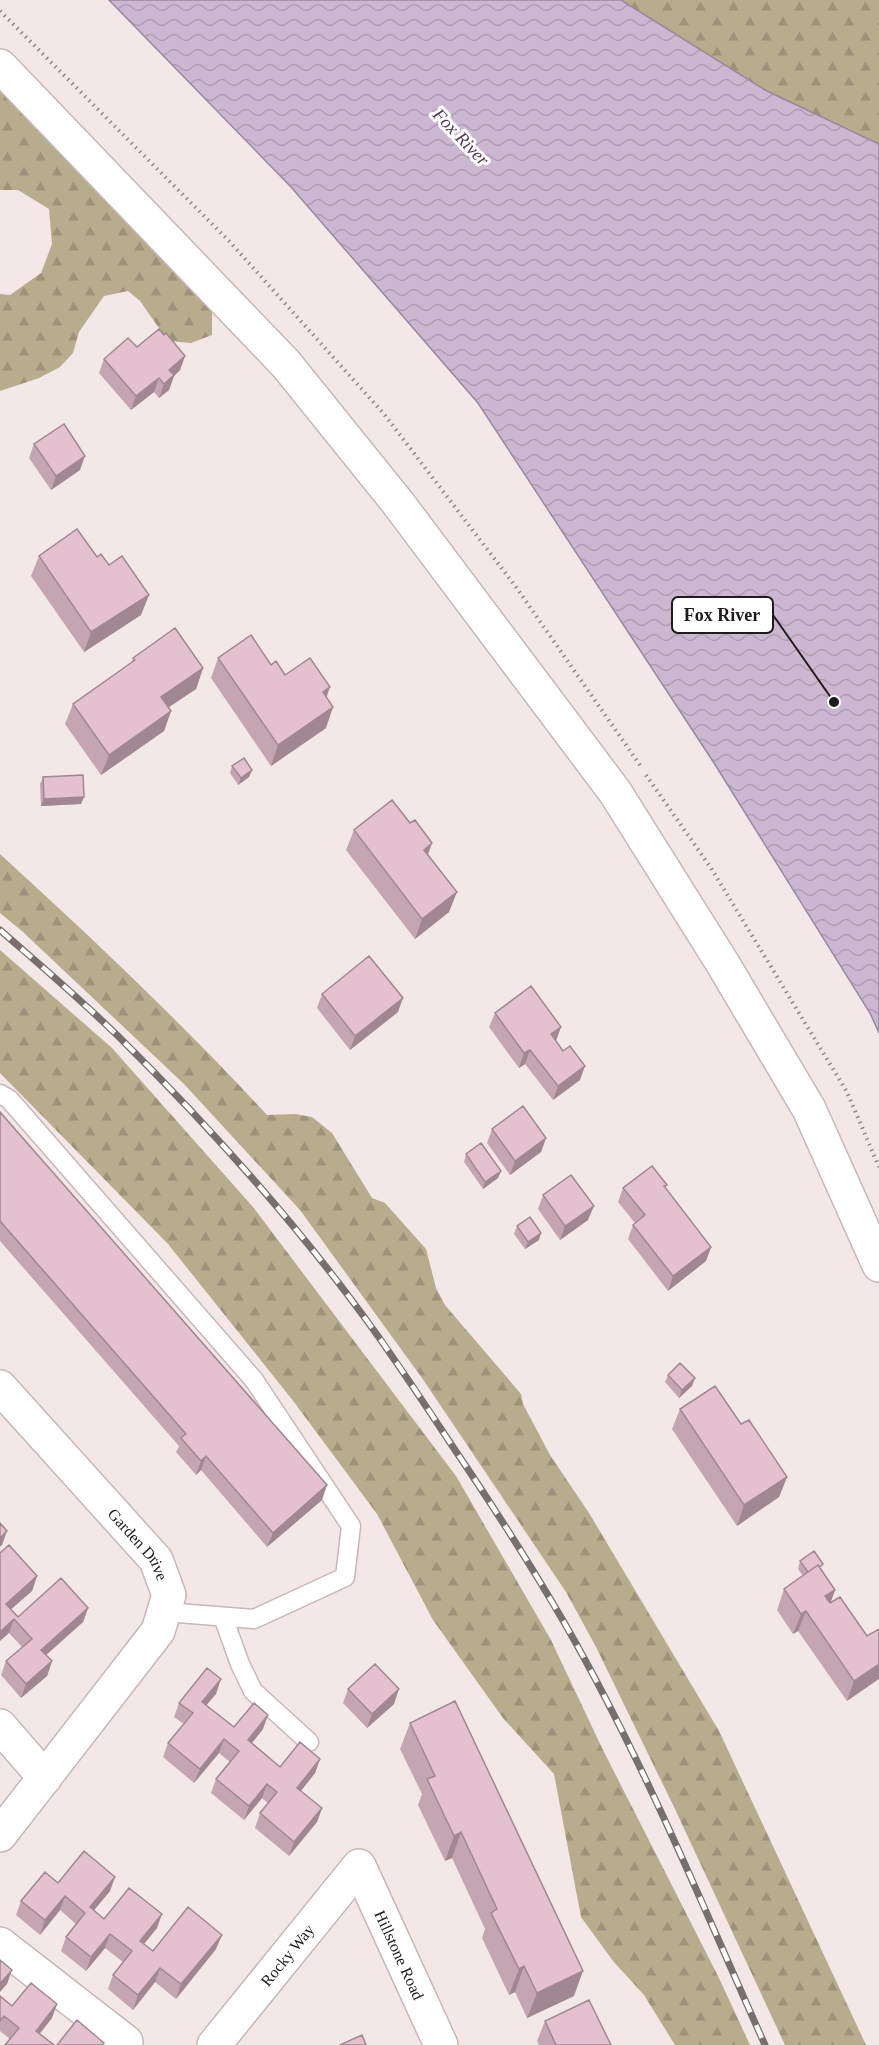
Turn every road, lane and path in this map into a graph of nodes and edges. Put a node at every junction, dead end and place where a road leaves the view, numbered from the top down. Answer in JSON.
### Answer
{"nodes":[{"id":1,"x":0,"y":66,"type":"edge"},
{"id":2,"x":0,"y":1094,"type":"edge"},
{"id":3,"x":879,"y":1265,"type":"edge"},
{"id":4,"x":0,"y":1387,"type":"edge"},
{"id":5,"x":165,"y":1612,"type":"junction"},
{"id":6,"x":223,"y":1617,"type":"junction"},
{"id":7,"x":0,"y":1726,"type":"edge"},
{"id":8,"x":309,"y":1742,"type":"dead end"},
{"id":9,"x":45,"y":1778,"type":"junction"},
{"id":10,"x":0,"y":1835,"type":"edge"},
{"id":11,"x":358,"y":1866,"type":"joint"},
{"id":12,"x":0,"y":1944,"type":"edge"},
{"id":13,"x":126,"y":2042,"type":"dead end"},
{"id":14,"x":214,"y":2045,"type":"edge"},
{"id":15,"x":441,"y":2045,"type":"edge"}],
"edges":[{"from":1,"to":3,"type":"street"},
{"from":2,"to":6,"type":"lane"},
{"from":4,"to":5,"type":"street","name":"Garden Drive"},
{"from":5,"to":6,"type":"lane"},
{"from":5,"to":9,"type":"street","name":"Garden Drive"},
{"from":6,"to":8,"type":"lane"},
{"from":7,"to":9,"type":"street"},
{"from":9,"to":10,"type":"street","name":"Garden Drive"},
{"from":11,"to":14,"type":"street","name":"Rocky Way"},
{"from":11,"to":15,"type":"street","name":"Hillstone Road"},
{"from":12,"to":13,"type":"street"}]}
